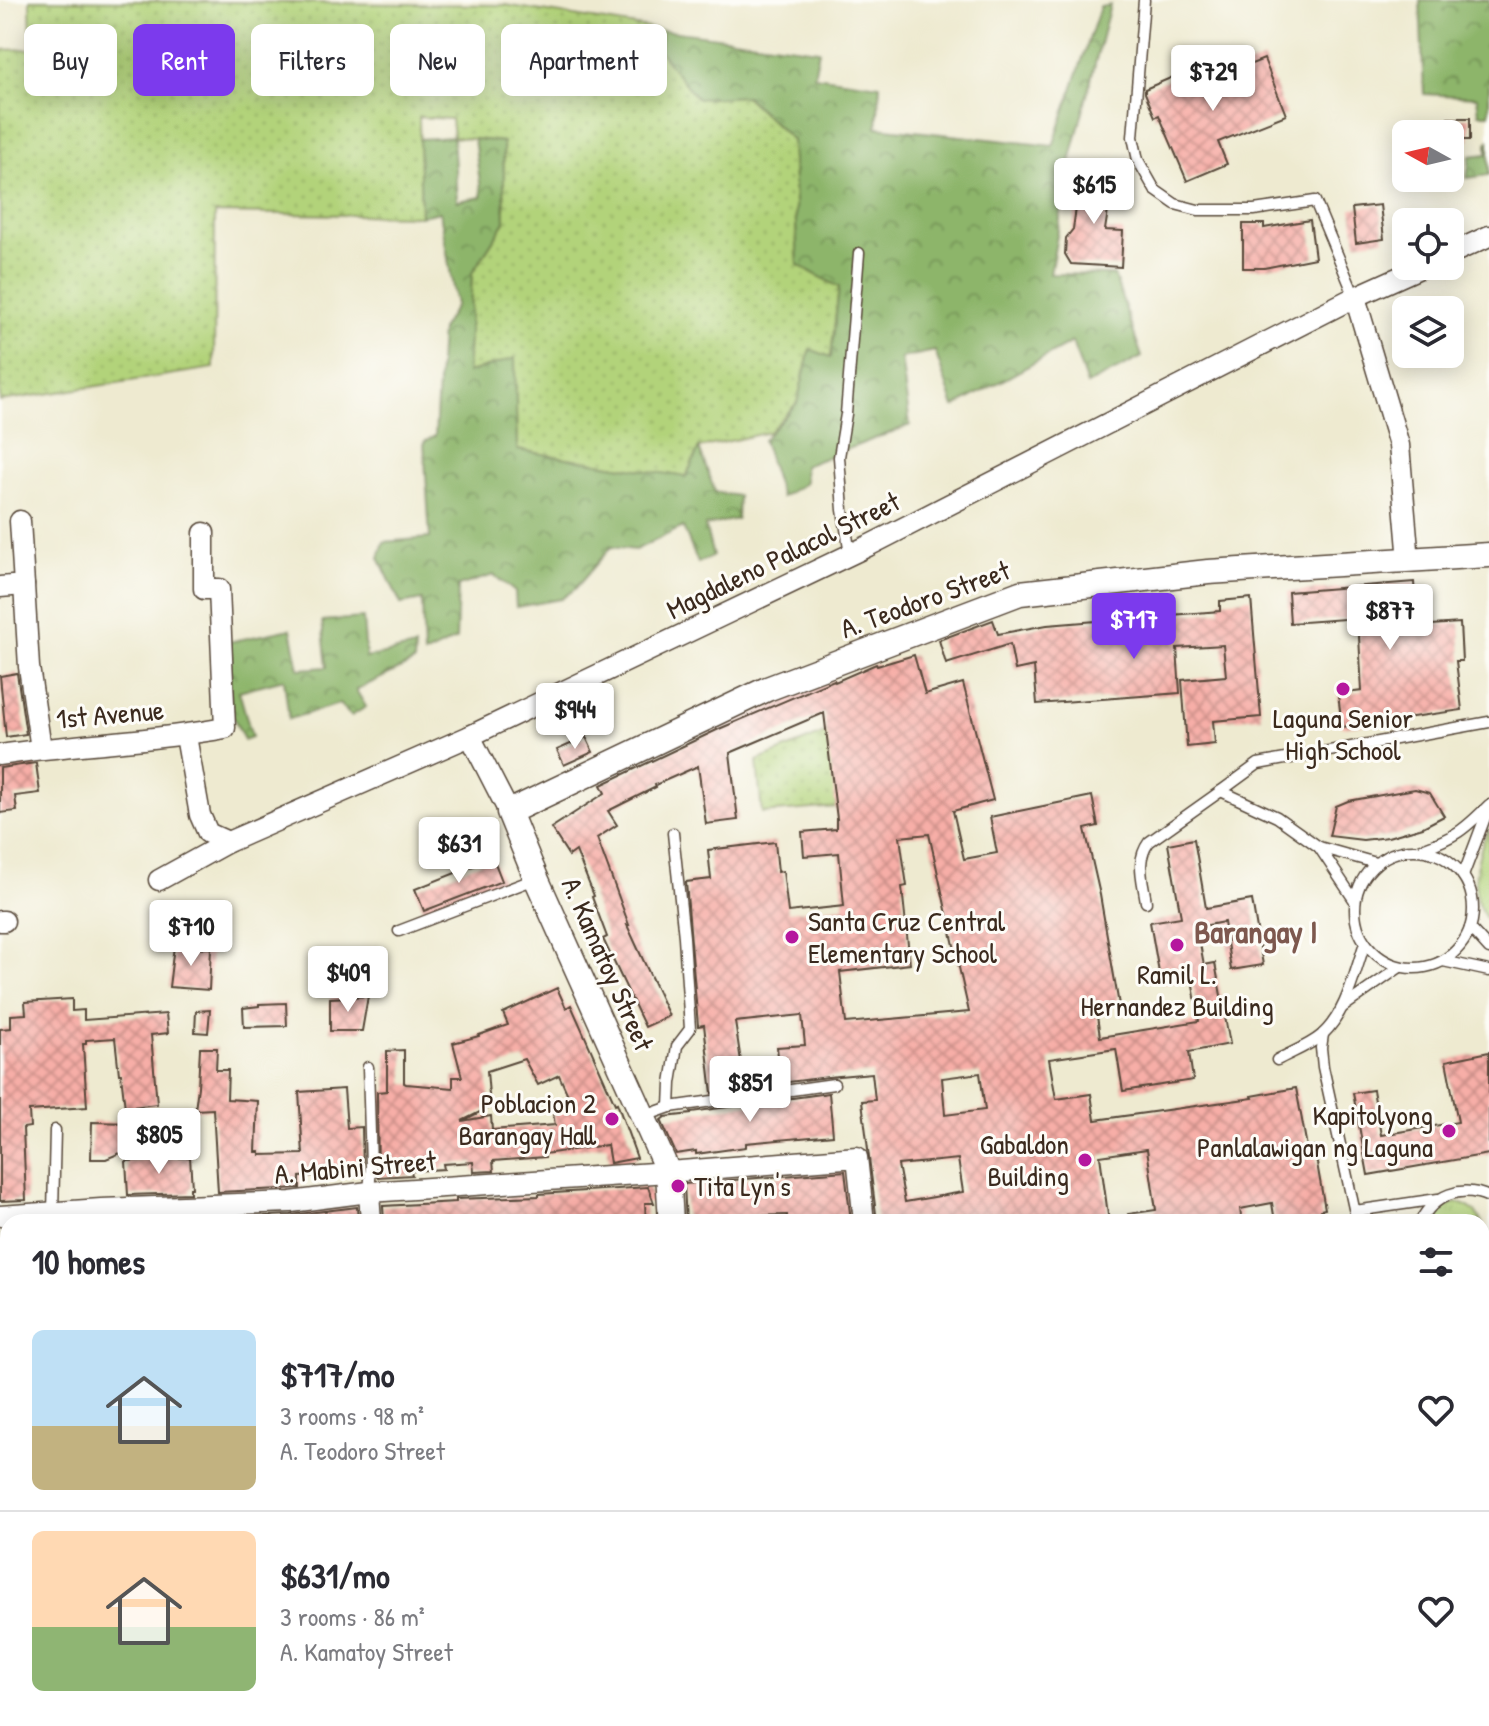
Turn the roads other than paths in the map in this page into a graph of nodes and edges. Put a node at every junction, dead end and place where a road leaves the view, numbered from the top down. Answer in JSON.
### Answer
{"nodes":[{"id":1,"x":1144,"y":0,"type":"edge"},
{"id":2,"x":1489,"y":236,"type":"edge"},
{"id":3,"x":1464,"y":248,"type":"edge"},
{"id":4,"x":859,"y":253,"type":"dead end"},
{"id":5,"x":1393,"y":280,"type":"edge"},
{"id":6,"x":1355,"y":297,"type":"junction"},
{"id":7,"x":20,"y":521,"type":"dead end"},
{"id":8,"x":204,"y":533,"type":"dead end"},
{"id":9,"x":850,"y":554,"type":"junction"},
{"id":10,"x":1489,"y":555,"type":"edge"},
{"id":11,"x":1409,"y":561,"type":"junction"},
{"id":12,"x":24,"y":585,"type":"junction"},
{"id":13,"x":0,"y":587,"type":"edge"},
{"id":14,"x":1489,"y":722,"type":"edge"},
{"id":15,"x":186,"y":736,"type":"junction"},
{"id":16,"x":470,"y":736,"type":"junction"},
{"id":17,"x":41,"y":749,"type":"junction"},
{"id":18,"x":0,"y":755,"type":"edge"},
{"id":19,"x":1221,"y":791,"type":"junction"},
{"id":20,"x":1489,"y":806,"type":"edge"},
{"id":21,"x":509,"y":812,"type":"junction"},
{"id":22,"x":673,"y":833,"type":"dead end"},
{"id":23,"x":228,"y":842,"type":"junction"},
{"id":24,"x":1319,"y":847,"type":"junction"},
{"id":25,"x":1418,"y":850,"type":"junction"},
{"id":26,"x":1376,"y":863,"type":"junction"},
{"id":27,"x":1463,"y":876,"type":"junction"},
{"id":28,"x":536,"y":878,"type":"junction"},
{"id":29,"x":159,"y":880,"type":"dead end"},
{"id":30,"x":1355,"y":901,"type":"junction"},
{"id":31,"x":1146,"y":902,"type":"dead end"},
{"id":32,"x":1470,"y":928,"type":"junction"},
{"id":33,"x":399,"y":931,"type":"dead end"},
{"id":34,"x":1365,"y":943,"type":"junction"},
{"id":35,"x":1489,"y":949,"type":"edge"},
{"id":36,"x":1443,"y":961,"type":"junction"},
{"id":37,"x":1400,"y":967,"type":"junction"},
{"id":38,"x":1489,"y":971,"type":"edge"},
{"id":39,"x":1343,"y":1007,"type":"junction"},
{"id":40,"x":1323,"y":1034,"type":"junction"},
{"id":41,"x":1277,"y":1060,"type":"dead end"},
{"id":42,"x":368,"y":1067,"type":"dead end"},
{"id":43,"x":834,"y":1084,"type":"dead end"},
{"id":44,"x":670,"y":1107,"type":"junction"},
{"id":45,"x":645,"y":1120,"type":"junction"},
{"id":46,"x":55,"y":1130,"type":"dead end"},
{"id":47,"x":668,"y":1172,"type":"junction"},
{"id":48,"x":369,"y":1192,"type":"junction"},
{"id":49,"x":1489,"y":1197,"type":"edge"},
{"id":50,"x":1438,"y":1199,"type":"junction"},
{"id":51,"x":53,"y":1212,"type":"junction"},
{"id":52,"x":26,"y":1214,"type":"edge"},
{"id":53,"x":77,"y":1214,"type":"edge"},
{"id":54,"x":128,"y":1214,"type":"edge"},
{"id":55,"x":370,"y":1214,"type":"edge"},
{"id":56,"x":671,"y":1214,"type":"edge"},
{"id":57,"x":863,"y":1214,"type":"edge"},
{"id":58,"x":1355,"y":1214,"type":"edge"},
{"id":59,"x":1370,"y":1214,"type":"edge"},
{"id":60,"x":1425,"y":1214,"type":"edge"}],
"edges":[{"from":1,"to":6,"type":"lane"},
{"from":2,"to":3,"type":"street"},
{"from":4,"to":9,"type":"lane"},
{"from":5,"to":6,"type":"street","name":"Magdaleno Palacol Street"},
{"from":6,"to":9,"type":"street","name":"Magdaleno Palacol Street"},
{"from":6,"to":11,"type":"street"},
{"from":7,"to":12,"type":"street"},
{"from":8,"to":15,"type":"street","name":"1st Avenue"},
{"from":9,"to":16,"type":"street","name":"Magdaleno Palacol Street"},
{"from":10,"to":11,"type":"street","name":"A. Teodoro Street"},
{"from":11,"to":21,"type":"street","name":"A. Teodoro Street"},
{"from":12,"to":13,"type":"street"},
{"from":12,"to":17,"type":"street"},
{"from":14,"to":19,"type":"lane"},
{"from":15,"to":17,"type":"street","name":"1st Avenue"},
{"from":15,"to":23,"type":"street"},
{"from":16,"to":21,"type":"street","name":"A. Kamatoy Street"},
{"from":16,"to":23,"type":"street","name":"Magdaleno Palacol Street"},
{"from":17,"to":18,"type":"street","name":"1st Avenue"},
{"from":19,"to":24,"type":"lane"},
{"from":19,"to":31,"type":"lane"},
{"from":20,"to":25,"type":"lane"},
{"from":20,"to":27,"type":"lane"},
{"from":21,"to":28,"type":"street","name":"A. Kamatoy Street"},
{"from":22,"to":44,"type":"lane"},
{"from":23,"to":29,"type":"street","name":"Magdaleno Palacol Street"},
{"from":24,"to":26,"type":"lane"},
{"from":24,"to":30,"type":"lane"},
{"from":25,"to":26,"type":"lane"},
{"from":25,"to":27,"type":"lane"},
{"from":26,"to":30,"type":"lane"},
{"from":27,"to":32,"type":"lane"},
{"from":28,"to":33,"type":"lane"},
{"from":28,"to":45,"type":"street","name":"A. Kamatoy Street"},
{"from":30,"to":34,"type":"lane"},
{"from":32,"to":35,"type":"lane"},
{"from":32,"to":36,"type":"lane"},
{"from":34,"to":37,"type":"lane"},
{"from":34,"to":39,"type":"lane"},
{"from":36,"to":37,"type":"lane"},
{"from":36,"to":38,"type":"lane"},
{"from":37,"to":39,"type":"lane"},
{"from":39,"to":40,"type":"lane"},
{"from":40,"to":41,"type":"lane"},
{"from":40,"to":58,"type":"lane"},
{"from":42,"to":48,"type":"lane"},
{"from":43,"to":44,"type":"lane"},
{"from":44,"to":45,"type":"lane"},
{"from":45,"to":47,"type":"street","name":"A. Kamatoy Street"},
{"from":46,"to":51,"type":"lane"},
{"from":47,"to":48,"type":"street","name":"A. Mabini Street"},
{"from":47,"to":56,"type":"street","name":"A. Kamatoy Street"},
{"from":47,"to":57,"type":"street","name":"A. Mabini Street"},
{"from":48,"to":54,"type":"street","name":"A. Mabini Street"},
{"from":48,"to":55,"type":"street"},
{"from":49,"to":50,"type":"lane"},
{"from":50,"to":59,"type":"lane"},
{"from":50,"to":60,"type":"lane"},
{"from":51,"to":52,"type":"street","name":"A. Mabini Street"},
{"from":51,"to":53,"type":"street","name":"A. Mabini Street"}]}
